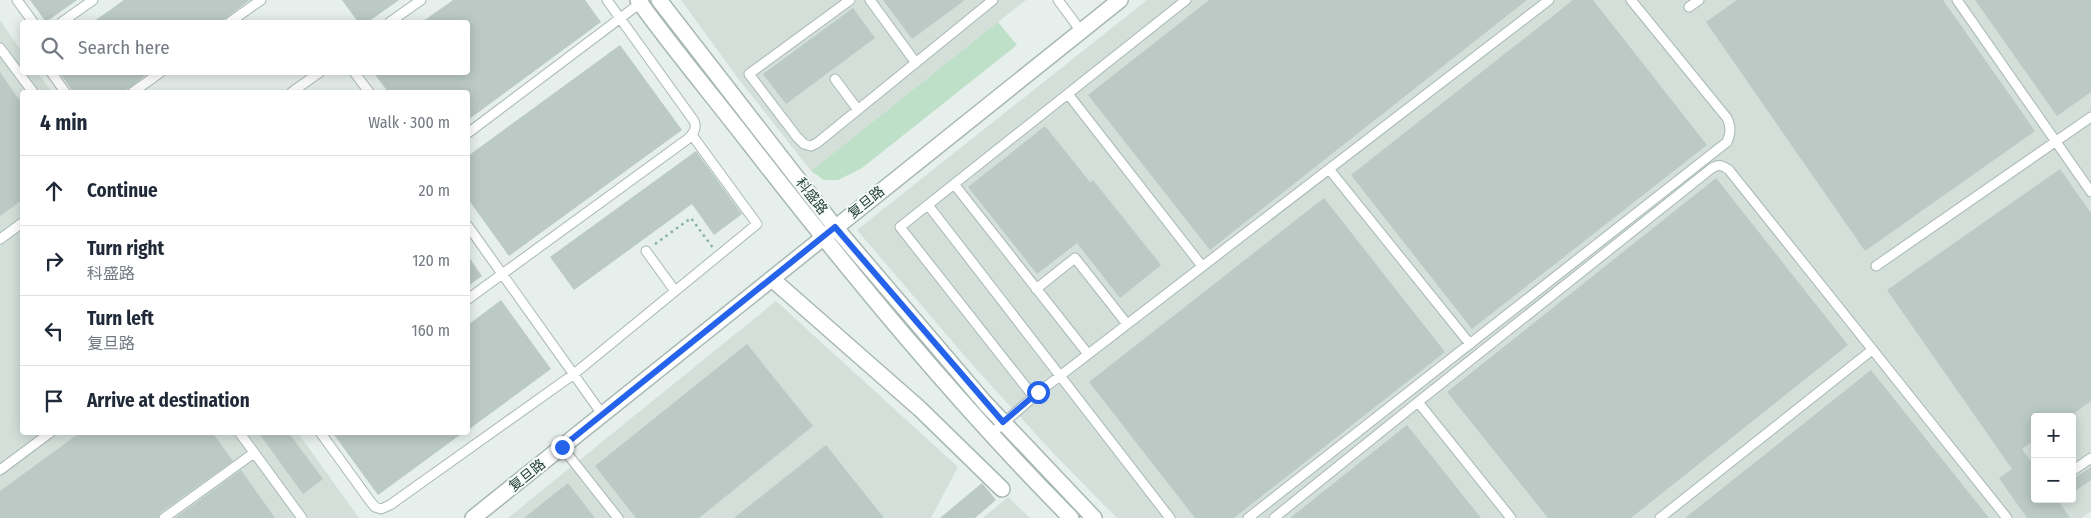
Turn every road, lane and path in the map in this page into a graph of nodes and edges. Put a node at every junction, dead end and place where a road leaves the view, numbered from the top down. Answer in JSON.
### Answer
{"nodes":[{"id":1,"x":16,"y":0,"type":"edge"},
{"id":2,"x":93,"y":0,"type":"edge"},
{"id":3,"x":261,"y":0,"type":"edge"},
{"id":4,"x":421,"y":0,"type":"edge"},
{"id":5,"x":607,"y":0,"type":"edge"},
{"id":6,"x":659,"y":0,"type":"edge"},
{"id":7,"x":850,"y":0,"type":"edge"},
{"id":8,"x":870,"y":0,"type":"edge"},
{"id":9,"x":993,"y":0,"type":"edge"},
{"id":10,"x":1058,"y":0,"type":"edge"},
{"id":11,"x":1120,"y":0,"type":"edge"},
{"id":12,"x":1186,"y":0,"type":"edge"},
{"id":13,"x":1549,"y":0,"type":"edge"},
{"id":14,"x":1631,"y":0,"type":"edge"},
{"id":15,"x":1699,"y":0,"type":"edge"},
{"id":16,"x":1957,"y":0,"type":"edge"},
{"id":17,"x":641,"y":1,"type":"edge"},
{"id":18,"x":1689,"y":7,"type":"dead end"},
{"id":19,"x":620,"y":18,"type":"junction"},
{"id":20,"x":31,"y":20,"type":"edge"},
{"id":21,"x":65,"y":20,"type":"edge"},
{"id":22,"x":233,"y":20,"type":"edge"},
{"id":23,"x":393,"y":20,"type":"edge"},
{"id":24,"x":1081,"y":31,"type":"junction"},
{"id":25,"x":0,"y":48,"type":"edge"},
{"id":26,"x":916,"y":63,"type":"junction"},
{"id":27,"x":20,"y":75,"type":"edge"},
{"id":28,"x":20,"y":75,"type":"edge"},
{"id":29,"x":53,"y":75,"type":"edge"},
{"id":30,"x":157,"y":75,"type":"edge"},
{"id":31,"x":316,"y":75,"type":"edge"},
{"id":32,"x":356,"y":75,"type":"edge"},
{"id":33,"x":835,"y":79,"type":"dead end"},
{"id":34,"x":32,"y":90,"type":"edge"},
{"id":35,"x":64,"y":90,"type":"edge"},
{"id":36,"x":137,"y":90,"type":"edge"},
{"id":37,"x":295,"y":90,"type":"edge"},
{"id":38,"x":367,"y":90,"type":"edge"},
{"id":39,"x":1068,"y":94,"type":"junction"},
{"id":40,"x":858,"y":110,"type":"junction"},
{"id":41,"x":2091,"y":117,"type":"edge"},
{"id":42,"x":470,"y":131,"type":"edge"},
{"id":43,"x":692,"y":134,"type":"junction"},
{"id":44,"x":2056,"y":141,"type":"junction"},
{"id":45,"x":1329,"y":169,"type":"junction"},
{"id":46,"x":954,"y":184,"type":"junction"},
{"id":47,"x":2091,"y":192,"type":"edge"},
{"id":48,"x":928,"y":205,"type":"junction"},
{"id":49,"x":20,"y":224,"type":"edge"},
{"id":50,"x":835,"y":227,"type":"junction"},
{"id":51,"x":470,"y":229,"type":"edge"},
{"id":52,"x":822,"y":237,"type":"junction"},
{"id":53,"x":0,"y":239,"type":"edge"},
{"id":54,"x":646,"y":251,"type":"joint"},
{"id":55,"x":719,"y":255,"type":"junction"},
{"id":56,"x":1202,"y":266,"type":"junction"},
{"id":57,"x":1876,"y":266,"type":"dead end"},
{"id":58,"x":502,"y":274,"type":"junction"},
{"id":59,"x":772,"y":278,"type":"junction"},
{"id":60,"x":1036,"y":289,"type":"junction"},
{"id":61,"x":675,"y":291,"type":"junction"},
{"id":62,"x":470,"y":298,"type":"edge"},
{"id":63,"x":1127,"y":324,"type":"junction"},
{"id":64,"x":1470,"y":344,"type":"junction"},
{"id":65,"x":1872,"y":350,"type":"junction"},
{"id":66,"x":1088,"y":354,"type":"junction"},
{"id":67,"x":574,"y":374,"type":"junction"},
{"id":68,"x":1059,"y":376,"type":"junction"},
{"id":69,"x":1033,"y":396,"type":"junction"},
{"id":70,"x":1418,"y":402,"type":"junction"},
{"id":71,"x":602,"y":414,"type":"junction"},
{"id":72,"x":1003,"y":422,"type":"junction"},
{"id":73,"x":991,"y":434,"type":"junction"},
{"id":74,"x":47,"y":435,"type":"edge"},
{"id":75,"x":241,"y":435,"type":"edge"},
{"id":76,"x":322,"y":435,"type":"edge"},
{"id":77,"x":562,"y":447,"type":"junction"},
{"id":78,"x":254,"y":453,"type":"junction"},
{"id":79,"x":2091,"y":458,"type":"edge"},
{"id":80,"x":2076,"y":468,"type":"edge"},
{"id":81,"x":0,"y":470,"type":"edge"},
{"id":82,"x":1002,"y":489,"type":"dead end"},
{"id":83,"x":164,"y":518,"type":"edge"},
{"id":84,"x":302,"y":518,"type":"edge"},
{"id":85,"x":473,"y":518,"type":"edge"},
{"id":86,"x":618,"y":518,"type":"edge"},
{"id":87,"x":1071,"y":518,"type":"edge"},
{"id":88,"x":1094,"y":518,"type":"edge"},
{"id":89,"x":1170,"y":518,"type":"edge"},
{"id":90,"x":1248,"y":518,"type":"edge"},
{"id":91,"x":1274,"y":518,"type":"edge"},
{"id":92,"x":1511,"y":518,"type":"edge"},
{"id":93,"x":1660,"y":518,"type":"edge"},
{"id":94,"x":2007,"y":518,"type":"edge"}],
"edges":[{"from":1,"to":20,"type":"lane"},
{"from":2,"to":21,"type":"lane"},
{"from":3,"to":22,"type":"lane"},
{"from":4,"to":23,"type":"lane"},
{"from":5,"to":19,"type":"lane"},
{"from":6,"to":50,"type":"street","name":"科盛路"},
{"from":7,"to":40,"type":"lane"},
{"from":8,"to":26,"type":"lane"},
{"from":9,"to":26,"type":"lane"},
{"from":10,"to":24,"type":"lane"},
{"from":11,"to":24,"type":"street","name":"复旦路"},
{"from":12,"to":39,"type":"lane"},
{"from":13,"to":45,"type":"lane"},
{"from":14,"to":64,"type":"lane"},
{"from":15,"to":18,"type":"lane"},
{"from":16,"to":44,"type":"lane"},
{"from":17,"to":19,"type":"lane"},
{"from":17,"to":52,"type":"street","name":"科盛路"},
{"from":19,"to":42,"type":"lane"},
{"from":19,"to":43,"type":"lane"},
{"from":24,"to":50,"type":"street","name":"复旦路"},
{"from":25,"to":28,"type":"lane"},
{"from":26,"to":40,"type":"lane"},
{"from":27,"to":34,"type":"lane"},
{"from":29,"to":35,"type":"lane"},
{"from":30,"to":36,"type":"lane"},
{"from":31,"to":37,"type":"lane"},
{"from":32,"to":38,"type":"lane"},
{"from":33,"to":40,"type":"lane"},
{"from":39,"to":46,"type":"lane"},
{"from":39,"to":56,"type":"lane"},
{"from":41,"to":44,"type":"lane"},
{"from":43,"to":55,"type":"lane"},
{"from":43,"to":58,"type":"lane"},
{"from":44,"to":47,"type":"lane"},
{"from":44,"to":57,"type":"lane"},
{"from":45,"to":56,"type":"lane"},
{"from":45,"to":64,"type":"lane"},
{"from":46,"to":48,"type":"lane"},
{"from":46,"to":60,"type":"lane"},
{"from":48,"to":68,"type":"lane"},
{"from":48,"to":69,"type":"lane"},
{"from":49,"to":53,"type":"lane"},
{"from":50,"to":52,"type":"street","name":"复旦路"},
{"from":50,"to":72,"type":"street","name":"科盛路"},
{"from":51,"to":58,"type":"lane"},
{"from":52,"to":59,"type":"street","name":"复旦路"},
{"from":52,"to":73,"type":"street","name":"科盛路"},
{"from":54,"to":55,"type":"path"},
{"from":54,"to":61,"type":"lane"},
{"from":55,"to":61,"type":"lane"},
{"from":56,"to":63,"type":"lane"},
{"from":58,"to":62,"type":"lane"},
{"from":58,"to":67,"type":"lane"},
{"from":59,"to":71,"type":"street","name":"复旦路"},
{"from":59,"to":82,"type":"street"},
{"from":60,"to":63,"type":"lane"},
{"from":60,"to":66,"type":"lane"},
{"from":61,"to":67,"type":"lane"},
{"from":63,"to":66,"type":"lane"},
{"from":64,"to":90,"type":"lane"},
{"from":65,"to":70,"type":"lane"},
{"from":65,"to":93,"type":"lane"},
{"from":65,"to":94,"type":"lane"},
{"from":66,"to":68,"type":"lane"},
{"from":67,"to":71,"type":"lane"},
{"from":67,"to":76,"type":"lane"},
{"from":68,"to":69,"type":"lane"},
{"from":68,"to":89,"type":"lane"},
{"from":69,"to":72,"type":"lane"},
{"from":70,"to":91,"type":"lane"},
{"from":70,"to":92,"type":"lane"},
{"from":71,"to":77,"type":"street","name":"复旦路"},
{"from":72,"to":73,"type":"lane"},
{"from":72,"to":88,"type":"street","name":"科盛路"},
{"from":73,"to":87,"type":"street","name":"科盛路"},
{"from":74,"to":81,"type":"lane"},
{"from":75,"to":78,"type":"lane"},
{"from":77,"to":85,"type":"street","name":"复旦路"},
{"from":77,"to":86,"type":"lane"},
{"from":78,"to":83,"type":"lane"},
{"from":78,"to":84,"type":"lane"},
{"from":79,"to":80,"type":"lane"}]}
